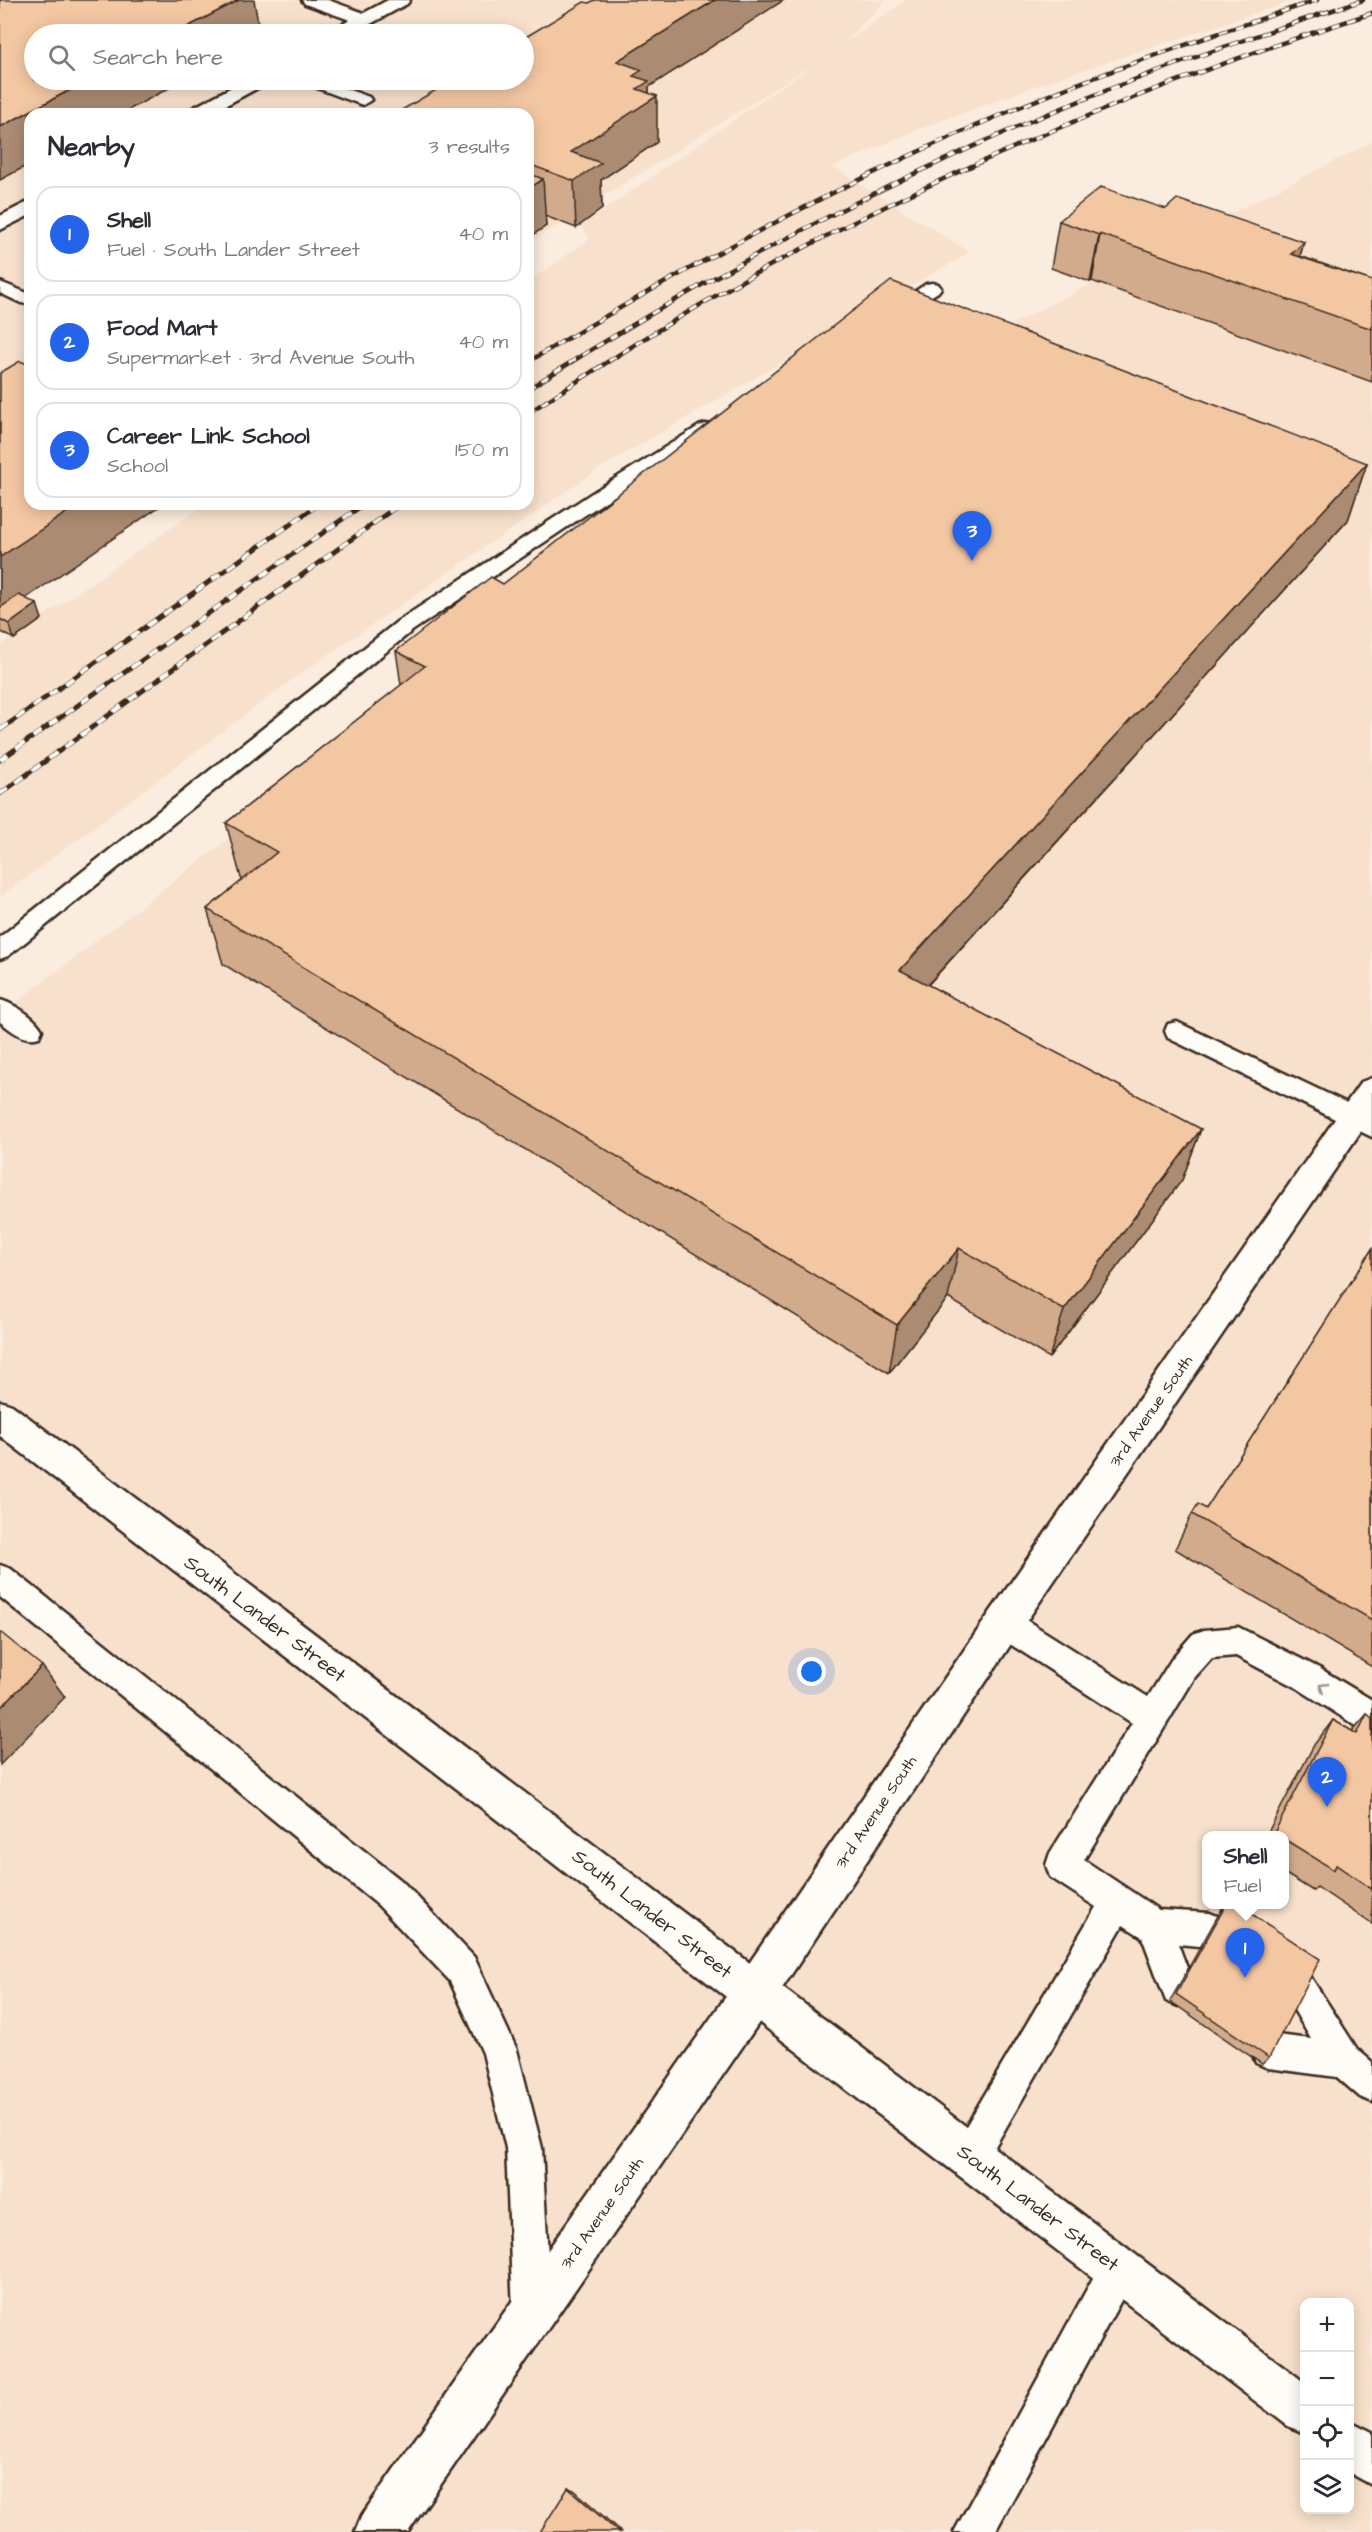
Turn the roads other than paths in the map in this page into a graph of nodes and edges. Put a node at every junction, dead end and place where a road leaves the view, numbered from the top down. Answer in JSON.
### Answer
{"nodes":[{"id":1,"x":311,"y":0,"type":"edge"},
{"id":2,"x":401,"y":0,"type":"edge"},
{"id":3,"x":366,"y":20,"type":"junction"},
{"id":4,"x":358,"y":24,"type":"edge"},
{"id":5,"x":240,"y":90,"type":"edge"},
{"id":6,"x":336,"y":90,"type":"edge"},
{"id":7,"x":363,"y":100,"type":"dead end"},
{"id":8,"x":207,"y":108,"type":"edge"},
{"id":9,"x":24,"y":210,"type":"edge"},
{"id":10,"x":0,"y":224,"type":"edge"},
{"id":11,"x":0,"y":287,"type":"edge"},
{"id":12,"x":932,"y":288,"type":"dead end"},
{"id":13,"x":24,"y":298,"type":"edge"},
{"id":14,"x":872,"y":326,"type":"edge"},
{"id":15,"x":720,"y":421,"type":"edge"},
{"id":16,"x":0,"y":950,"type":"edge"},
{"id":17,"x":0,"y":1009,"type":"edge"},
{"id":18,"x":30,"y":1030,"type":"dead end"},
{"id":19,"x":1178,"y":1031,"type":"dead end"},
{"id":20,"x":1372,"y":1090,"type":"edge"},
{"id":21,"x":1363,"y":1122,"type":"edge"},
{"id":22,"x":0,"y":1416,"type":"edge"},
{"id":23,"x":0,"y":1579,"type":"edge"},
{"id":24,"x":1004,"y":1623,"type":"junction"},
{"id":25,"x":1152,"y":1718,"type":"junction"},
{"id":26,"x":1372,"y":1718,"type":"edge"},
{"id":27,"x":1118,"y":1902,"type":"junction"},
{"id":28,"x":1154,"y":1926,"type":"junction"},
{"id":29,"x":1210,"y":1930,"type":"edge"},
{"id":30,"x":1178,"y":1989,"type":"edge"},
{"id":31,"x":1300,"y":1991,"type":"edge"},
{"id":32,"x":754,"y":1993,"type":"junction"},
{"id":33,"x":1268,"y":2051,"type":"edge"},
{"id":34,"x":1344,"y":2061,"type":"junction"},
{"id":35,"x":1372,"y":2085,"type":"edge"},
{"id":36,"x":969,"y":2156,"type":"junction"},
{"id":37,"x":1118,"y":2269,"type":"junction"},
{"id":38,"x":532,"y":2313,"type":"junction"},
{"id":39,"x":1300,"y":2406,"type":"edge"},
{"id":40,"x":1354,"y":2447,"type":"edge"},
{"id":41,"x":1372,"y":2461,"type":"edge"},
{"id":42,"x":379,"y":2532,"type":"edge"},
{"id":43,"x":974,"y":2532,"type":"edge"}],
"edges":[{"from":1,"to":3,"type":"street"},
{"from":2,"to":3,"type":"street"},
{"from":3,"to":4,"type":"street"},
{"from":5,"to":8,"type":"street"},
{"from":6,"to":7,"type":"lane"},
{"from":9,"to":10,"type":"street"},
{"from":11,"to":13,"type":"lane"},
{"from":12,"to":14,"type":"lane"},
{"from":15,"to":16,"type":"lane"},
{"from":17,"to":18,"type":"lane"},
{"from":19,"to":21,"type":"lane"},
{"from":20,"to":21,"type":"street","name":"3rd Avenue South"},
{"from":21,"to":24,"type":"street","name":"3rd Avenue South"},
{"from":22,"to":32,"type":"street","name":"South Lander Street"},
{"from":23,"to":38,"type":"lane"},
{"from":24,"to":25,"type":"lane"},
{"from":24,"to":32,"type":"street","name":"3rd Avenue South"},
{"from":26,"to":25,"type":"lane","one_way":true},
{"from":25,"to":27,"type":"lane"},
{"from":27,"to":28,"type":"lane"},
{"from":27,"to":36,"type":"lane"},
{"from":28,"to":29,"type":"lane"},
{"from":28,"to":30,"type":"lane"},
{"from":31,"to":34,"type":"lane"},
{"from":32,"to":36,"type":"street","name":"South Lander Street"},
{"from":32,"to":38,"type":"street","name":"3rd Avenue South"},
{"from":33,"to":34,"type":"lane"},
{"from":34,"to":35,"type":"lane"},
{"from":36,"to":37,"type":"street","name":"South Lander Street"},
{"from":37,"to":39,"type":"street","name":"South Lander Street"},
{"from":37,"to":43,"type":"lane"},
{"from":38,"to":42,"type":"street","name":"3rd Avenue South"},
{"from":40,"to":41,"type":"street"}]}
